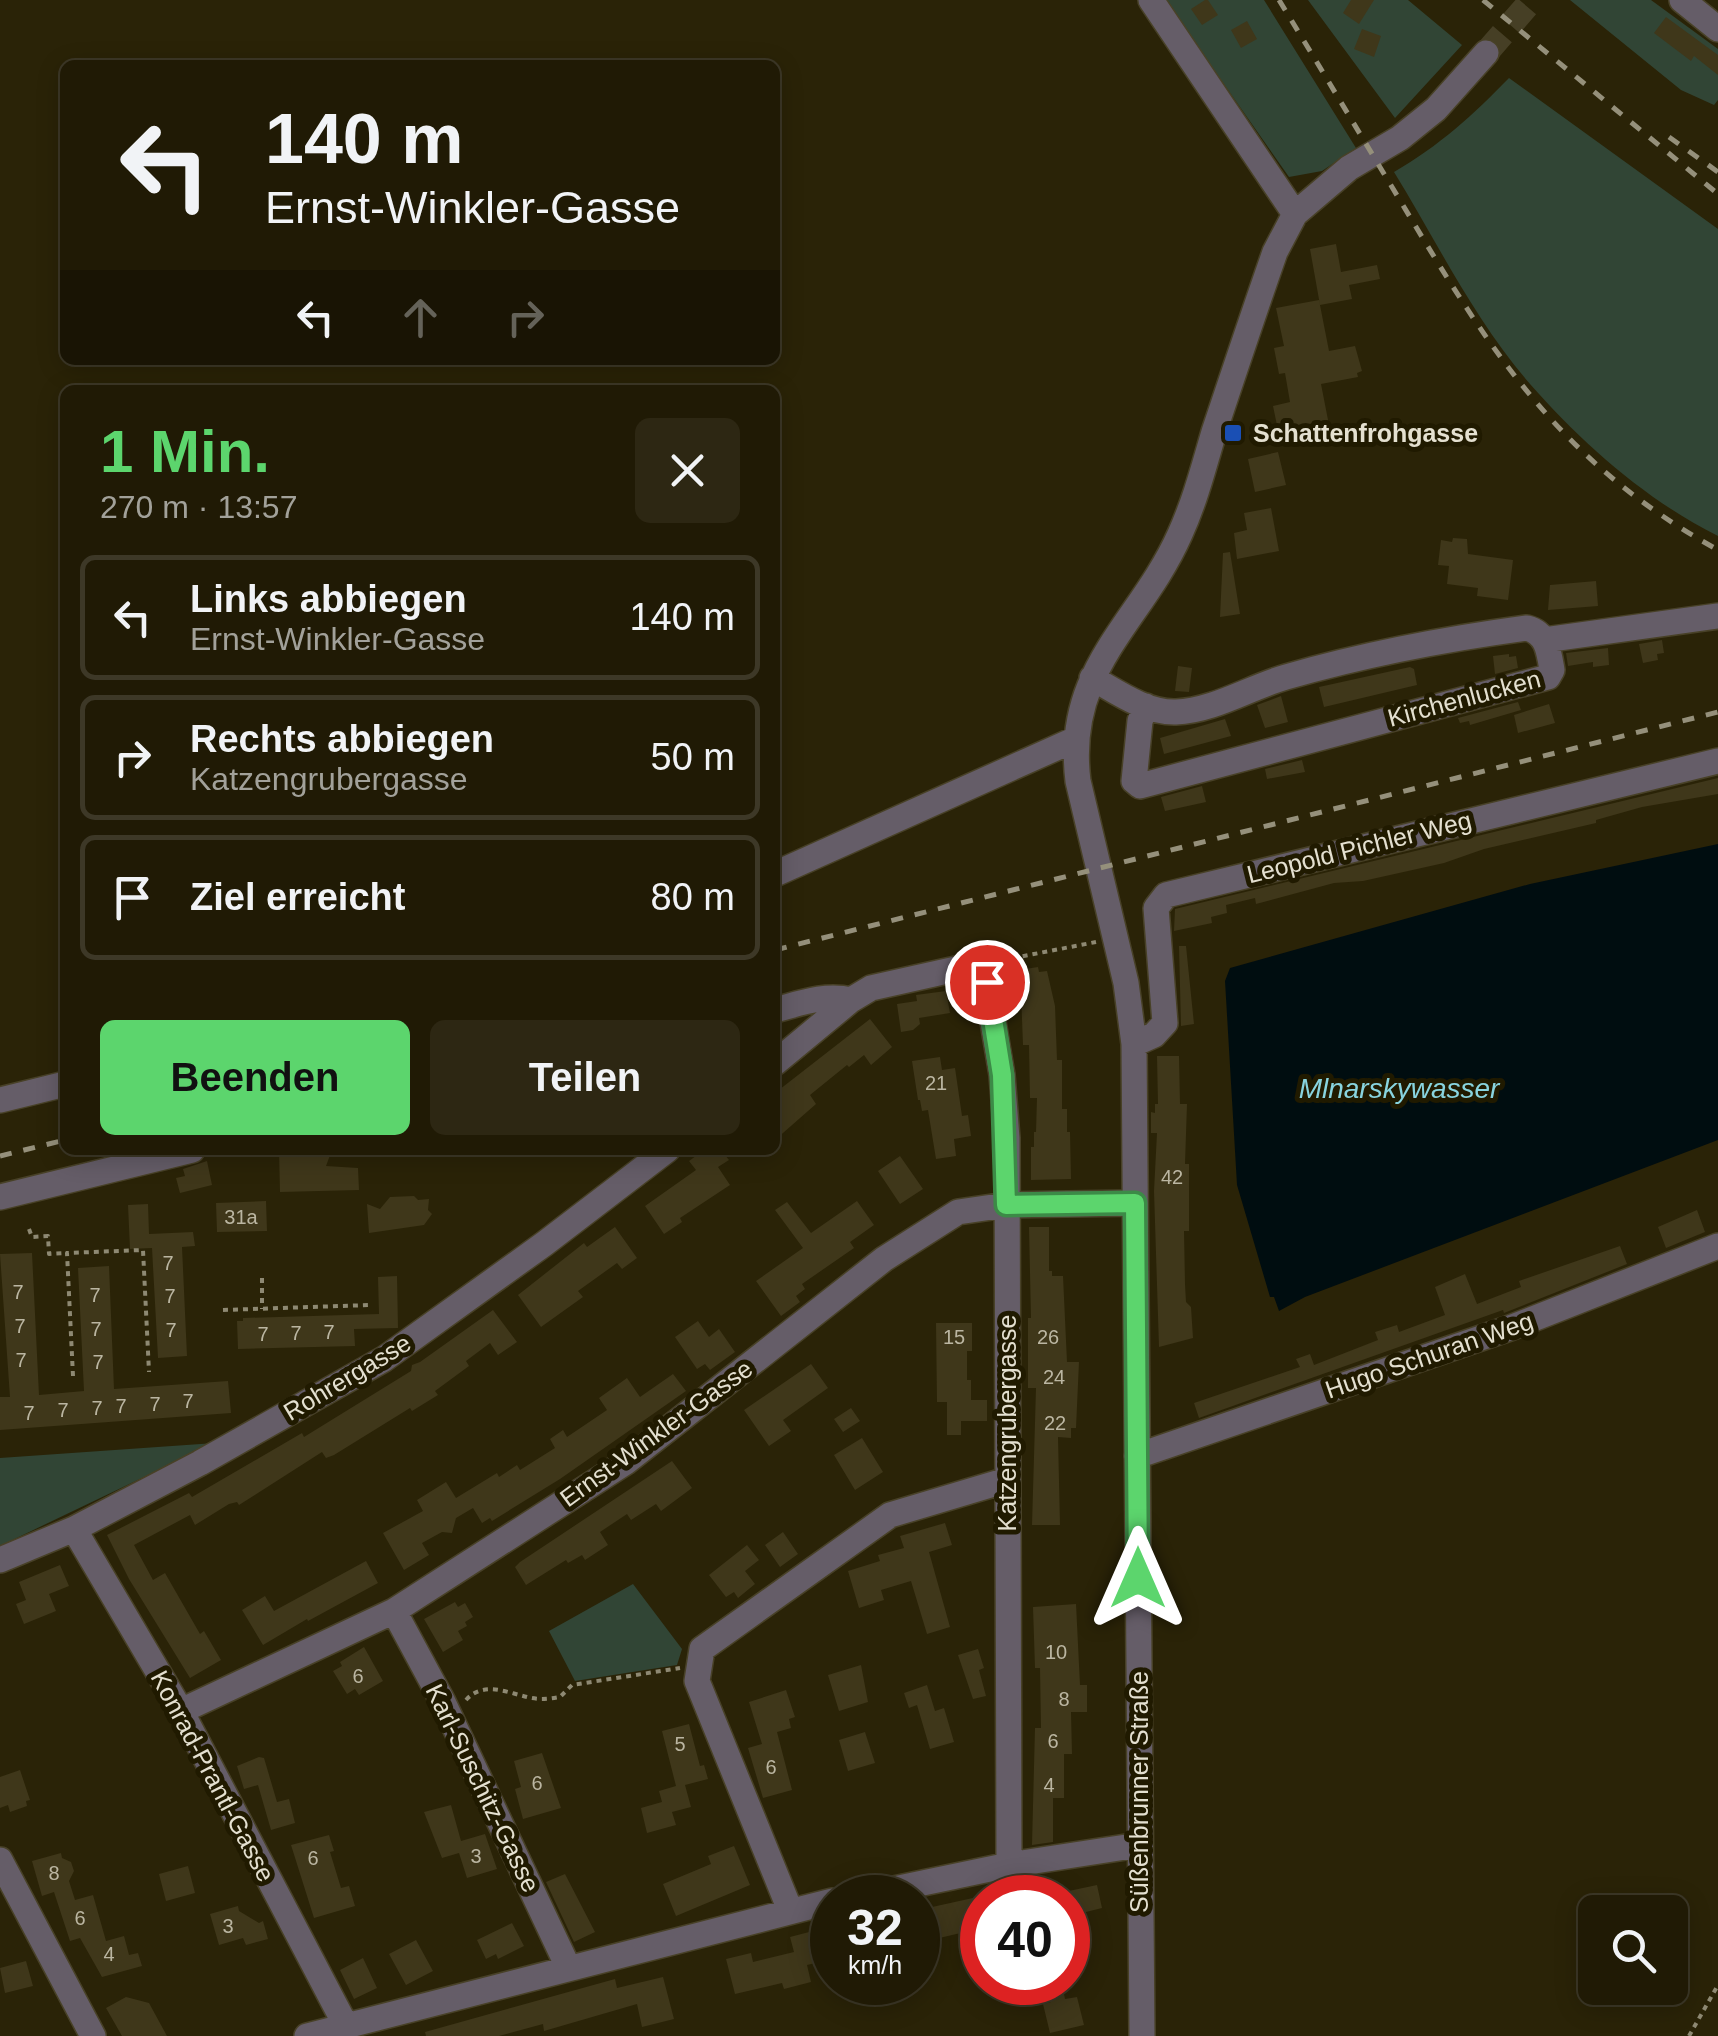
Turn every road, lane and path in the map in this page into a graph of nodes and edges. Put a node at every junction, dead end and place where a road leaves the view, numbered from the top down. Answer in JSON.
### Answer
{"nodes":[{"id":1,"x":1152,"y":0,"type":"edge"},
{"id":2,"x":1682,"y":0,"type":"edge"},
{"id":3,"x":1707,"y":0,"type":"edge"},
{"id":4,"x":1718,"y":28,"type":"edge"},
{"id":5,"x":1486,"y":53,"type":"tunnel mouth"},
{"id":6,"x":1295,"y":214,"type":"junction"},
{"id":7,"x":1718,"y":616,"type":"edge"},
{"id":8,"x":1544,"y":640,"type":"junction"},
{"id":9,"x":1092,"y":678,"type":"junction"},
{"id":10,"x":1146,"y":706,"type":"junction"},
{"id":11,"x":1076,"y":740,"type":"junction"},
{"id":12,"x":1718,"y":762,"type":"edge"},
{"id":13,"x":780,"y":872,"type":"edge"},
{"id":14,"x":1101,"y":941,"type":"dead end"},
{"id":15,"x":985,"y":973,"type":"junction"},
{"id":16,"x":852,"y":1000,"type":"junction"},
{"id":17,"x":780,"y":1009,"type":"edge"},
{"id":18,"x":1134,"y":1044,"type":"junction"},
{"id":19,"x":780,"y":1060,"type":"edge"},
{"id":20,"x":60,"y":1085,"type":"edge"},
{"id":21,"x":0,"y":1100,"type":"edge"},
{"id":22,"x":172,"y":1155,"type":"edge"},
{"id":23,"x":660,"y":1155,"type":"edge"},
{"id":24,"x":0,"y":1197,"type":"edge"},
{"id":25,"x":1135,"y":1203,"type":"junction"},
{"id":26,"x":1006,"y":1205,"type":"junction"},
{"id":27,"x":29,"y":1229,"type":"dead end"},
{"id":28,"x":1718,"y":1246,"type":"edge"},
{"id":29,"x":67,"y":1253,"type":"junction"},
{"id":30,"x":262,"y":1278,"type":"dead end"},
{"id":31,"x":368,"y":1305,"type":"dead end"},
{"id":32,"x":262,"y":1309,"type":"junction"},
{"id":33,"x":224,"y":1310,"type":"dead end"},
{"id":34,"x":148,"y":1372,"type":"dead end"},
{"id":35,"x":73,"y":1376,"type":"dead end"},
{"id":36,"x":1137,"y":1456,"type":"junction"},
{"id":37,"x":1008,"y":1480,"type":"junction"},
{"id":38,"x":74,"y":1529,"type":"junction"},
{"id":39,"x":0,"y":1560,"type":"edge"},
{"id":40,"x":394,"y":1611,"type":"junction"},
{"id":41,"x":700,"y":1666,"type":"junction"},
{"id":42,"x":181,"y":1711,"type":"junction"},
{"id":43,"x":452,"y":1723,"type":"junction"},
{"id":44,"x":1139,"y":1845,"type":"junction"},
{"id":45,"x":0,"y":1860,"type":"edge"},
{"id":46,"x":1009,"y":1865,"type":"junction"},
{"id":47,"x":940,"y":1879,"type":"edge"},
{"id":48,"x":810,"y":1906,"type":"edge"},
{"id":49,"x":790,"y":1910,"type":"junction"},
{"id":50,"x":568,"y":1967,"type":"junction"},
{"id":51,"x":1718,"y":1985,"type":"edge"},
{"id":52,"x":346,"y":2026,"type":"junction"},
{"id":53,"x":92,"y":2036,"type":"edge"},
{"id":54,"x":307,"y":2036,"type":"edge"},
{"id":55,"x":1142,"y":2036,"type":"edge"},
{"id":56,"x":1689,"y":2036,"type":"edge"}],
"edges":[{"from":1,"to":6,"type":"street"},
{"from":2,"to":4,"type":"street"},
{"from":3,"to":4,"type":"street"},
{"from":5,"to":6,"type":"street"},
{"from":6,"to":9,"type":"street","name":"Süßenbrunner Straße"},
{"from":7,"to":8,"type":"street"},
{"from":8,"to":10,"type":"street","name":"Kirchenlucken"},
{"from":8,"to":10,"type":"street","name":"Kirchenlucken"},
{"from":9,"to":10,"type":"street","name":"Kirchenlucken"},
{"from":9,"to":11,"type":"street","name":"Süßenbrunner Straße"},
{"from":11,"to":13,"type":"street"},
{"from":11,"to":18,"type":"street","name":"Süßenbrunner Straße"},
{"from":12,"to":18,"type":"street","name":"Leopold Pichler Weg"},
{"from":14,"to":15,"type":"path"},
{"from":15,"to":16,"type":"street"},
{"from":15,"to":26,"type":"street","name":"Katzengrubergasse"},
{"from":16,"to":17,"type":"street"},
{"from":16,"to":19,"type":"street"},
{"from":18,"to":25,"type":"street","name":"Süßenbrunner Straße"},
{"from":20,"to":21,"type":"street"},
{"from":22,"to":24,"type":"street"},
{"from":23,"to":38,"type":"street","name":"Rohrergasse"},
{"from":25,"to":26,"type":"street","name":"Ernst-Winkler-Gasse"},
{"from":25,"to":36,"type":"street","name":"Süßenbrunner Straße"},
{"from":26,"to":37,"type":"street","name":"Katzengrubergasse"},
{"from":26,"to":40,"type":"street","name":"Ernst-Winkler-Gasse"},
{"from":27,"to":29,"type":"path"},
{"from":28,"to":36,"type":"street","name":"Hugo Schuran Weg"},
{"from":29,"to":34,"type":"path"},
{"from":29,"to":35,"type":"path"},
{"from":30,"to":32,"type":"path"},
{"from":31,"to":32,"type":"path"},
{"from":32,"to":33,"type":"path"},
{"from":36,"to":44,"type":"street","name":"Süßenbrunner Straße"},
{"from":37,"to":41,"type":"street"},
{"from":37,"to":46,"type":"street","name":"Katzengrubergasse"},
{"from":38,"to":39,"type":"street","name":"Rohrergasse"},
{"from":38,"to":42,"type":"street","name":"Konrad-Prantl-Gasse"},
{"from":40,"to":42,"type":"street","name":"Ernst-Winkler-Gasse"},
{"from":40,"to":43,"type":"street","name":"Karl-Suschitz-Gasse"},
{"from":41,"to":43,"type":"path"},
{"from":41,"to":49,"type":"street"},
{"from":42,"to":52,"type":"street","name":"Konrad-Prantl-Gasse"},
{"from":43,"to":50,"type":"street","name":"Karl-Suschitz-Gasse"},
{"from":44,"to":46,"type":"street"},
{"from":44,"to":55,"type":"street","name":"Süßenbrunner Straße"},
{"from":45,"to":53,"type":"street"},
{"from":46,"to":47,"type":"street"},
{"from":48,"to":49,"type":"street"},
{"from":49,"to":50,"type":"street"},
{"from":50,"to":52,"type":"street"},
{"from":51,"to":56,"type":"path"},
{"from":52,"to":54,"type":"street"}]}
